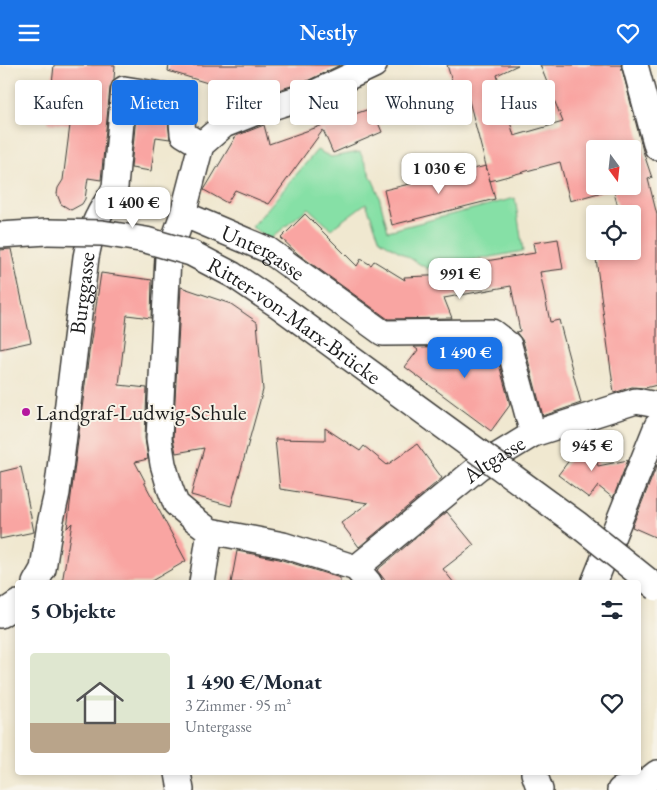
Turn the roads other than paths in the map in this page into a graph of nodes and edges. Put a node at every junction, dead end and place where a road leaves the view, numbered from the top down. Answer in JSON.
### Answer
{"nodes":[{"id":1,"x":374,"y":65,"type":"edge"},
{"id":2,"x":635,"y":65,"type":"edge"},
{"id":3,"x":202,"y":145,"type":"junction"},
{"id":4,"x":657,"y":147,"type":"edge"},
{"id":5,"x":183,"y":215,"type":"junction"},
{"id":6,"x":0,"y":235,"type":"edge"},
{"id":7,"x":89,"y":241,"type":"junction"},
{"id":8,"x":168,"y":257,"type":"junction"},
{"id":9,"x":657,"y":405,"type":"edge"},
{"id":10,"x":657,"y":426,"type":"edge"},
{"id":11,"x":533,"y":434,"type":"junction"},
{"id":12,"x":210,"y":531,"type":"junction"},
{"id":13,"x":362,"y":575,"type":"edge"},
{"id":14,"x":37,"y":580,"type":"edge"},
{"id":15,"x":202,"y":580,"type":"edge"},
{"id":16,"x":595,"y":580,"type":"edge"},
{"id":17,"x":657,"y":588,"type":"edge"},
{"id":18,"x":15,"y":605,"type":"edge"},
{"id":19,"x":0,"y":615,"type":"edge"},
{"id":20,"x":657,"y":773,"type":"edge"},
{"id":21,"x":178,"y":775,"type":"edge"},
{"id":22,"x":535,"y":775,"type":"edge"},
{"id":23,"x":181,"y":790,"type":"edge"},
{"id":24,"x":540,"y":790,"type":"edge"},
{"id":25,"x":620,"y":790,"type":"edge"}],
"edges":[{"from":1,"to":3,"type":"street"},
{"from":2,"to":4,"type":"street"},
{"from":3,"to":5,"type":"street"},
{"from":3,"to":7,"type":"street","name":"Burggasse"},
{"from":5,"to":8,"type":"street"},
{"from":5,"to":11,"type":"street","name":"Untergasse"},
{"from":6,"to":17,"type":"street","name":"Ritter-von-Marx-Brücke","bridge":true},
{"from":7,"to":8,"type":"street"},
{"from":7,"to":14,"type":"street","name":"Burggasse"},
{"from":8,"to":12,"type":"street"},
{"from":9,"to":11,"type":"street","name":"Altgasse"},
{"from":10,"to":16,"type":"street"},
{"from":11,"to":13,"type":"street","name":"Altgasse"},
{"from":12,"to":13,"type":"street"},
{"from":12,"to":15,"type":"street"},
{"from":18,"to":19,"type":"street"},
{"from":20,"to":25,"type":"street"},
{"from":21,"to":23,"type":"street"},
{"from":22,"to":24,"type":"street"}]}
